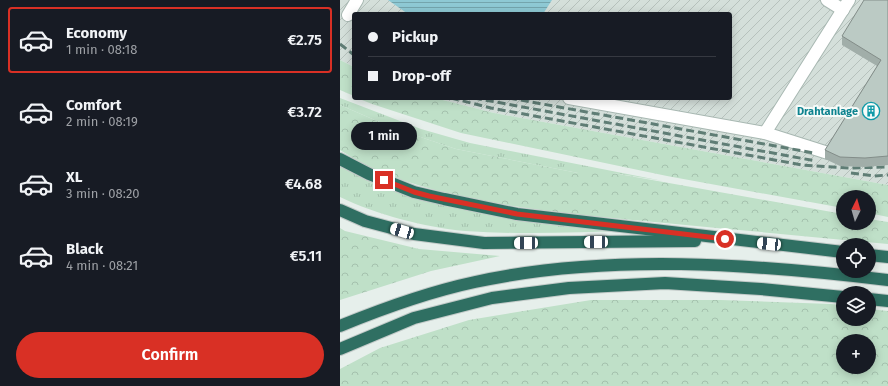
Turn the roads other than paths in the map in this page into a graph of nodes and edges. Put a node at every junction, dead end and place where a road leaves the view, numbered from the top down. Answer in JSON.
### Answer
{"nodes":[{"id":1,"x":357,"y":0,"type":"edge"},
{"id":2,"x":828,"y":0,"type":"edge"},
{"id":3,"x":846,"y":5,"type":"edge"},
{"id":4,"x":347,"y":15,"type":"edge"},
{"id":5,"x":580,"y":100,"type":"edge"},
{"id":6,"x":764,"y":132,"type":"junction"},
{"id":7,"x":828,"y":153,"type":"edge"},
{"id":8,"x":340,"y":159,"type":"edge"},
{"id":9,"x":340,"y":210,"type":"edge"},
{"id":10,"x":740,"y":241,"type":"junction"},
{"id":11,"x":836,"y":251,"type":"edge"},
{"id":12,"x":876,"y":256,"type":"edge"},
{"id":13,"x":888,"y":257,"type":"edge"},
{"id":14,"x":888,"y":280,"type":"edge"},
{"id":15,"x":836,"y":296,"type":"edge"},
{"id":16,"x":876,"y":300,"type":"edge"},
{"id":17,"x":888,"y":301,"type":"edge"},
{"id":18,"x":340,"y":326,"type":"edge"},
{"id":19,"x":340,"y":349,"type":"edge"}],
"edges":[{"from":1,"to":4,"type":"lane"},
{"from":2,"to":3,"type":"lane"},
{"from":3,"to":6,"type":"lane"},
{"from":5,"to":6,"type":"lane"},
{"from":6,"to":7,"type":"lane"},
{"from":8,"to":10,"type":"highway"},
{"from":9,"to":10,"type":"highway"},
{"from":10,"to":11,"type":"highway"},
{"from":12,"to":13,"type":"highway"},
{"from":14,"to":18,"type":"highway"},
{"from":15,"to":19,"type":"highway"},
{"from":16,"to":17,"type":"highway"}]}
